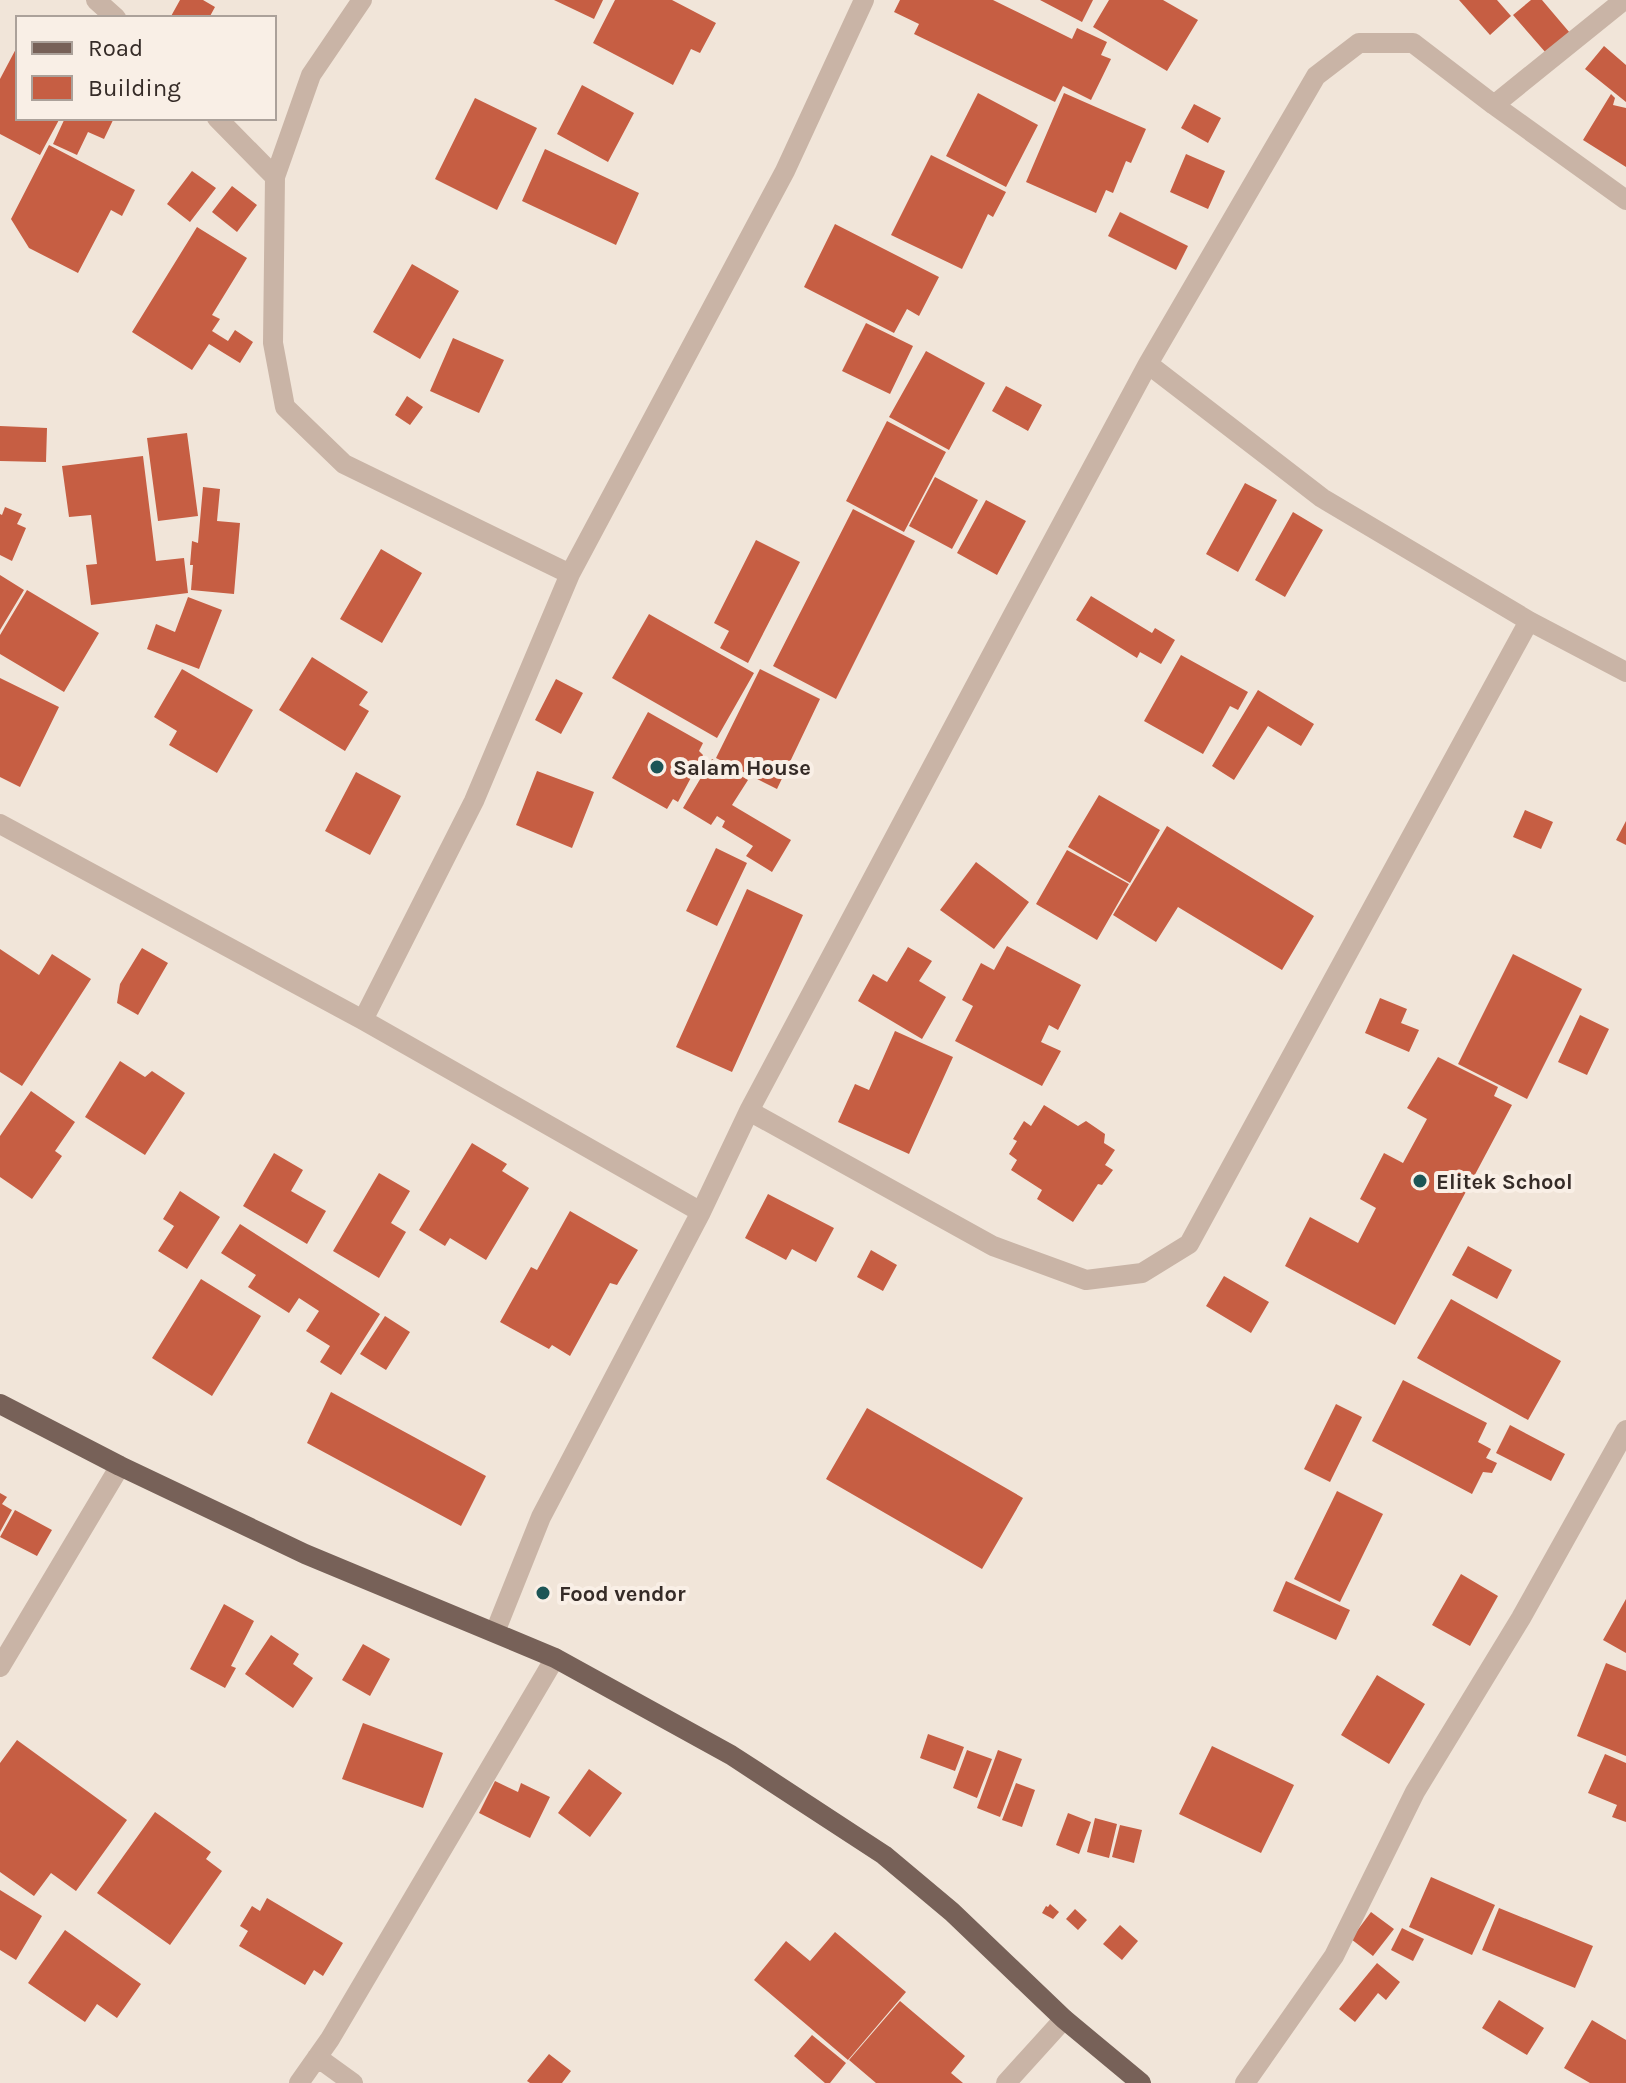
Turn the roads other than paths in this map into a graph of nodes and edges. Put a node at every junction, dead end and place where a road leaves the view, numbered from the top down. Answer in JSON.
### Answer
{"nodes":[{"id":1,"x":96,"y":0,"type":"edge"},
{"id":2,"x":362,"y":0,"type":"edge"},
{"id":3,"x":864,"y":0,"type":"edge"},
{"id":4,"x":1624,"y":0,"type":"edge"},
{"id":5,"x":114,"y":16,"type":"edge"},
{"id":6,"x":1494,"y":105,"type":"junction"},
{"id":7,"x":219,"y":120,"type":"edge"},
{"id":8,"x":275,"y":177,"type":"junction"},
{"id":9,"x":1626,"y":200,"type":"edge"},
{"id":10,"x":1148,"y":364,"type":"junction"},
{"id":11,"x":570,"y":574,"type":"junction"},
{"id":12,"x":1529,"y":621,"type":"junction"},
{"id":13,"x":1626,"y":672,"type":"edge"},
{"id":14,"x":0,"y":824,"type":"edge"},
{"id":15,"x":363,"y":1020,"type":"junction"},
{"id":16,"x":749,"y":1111,"type":"junction"},
{"id":17,"x":701,"y":1212,"type":"junction"},
{"id":18,"x":0,"y":1404,"type":"edge"},
{"id":19,"x":1626,"y":1430,"type":"edge"},
{"id":20,"x":120,"y":1466,"type":"junction"},
{"id":21,"x":495,"y":1632,"type":"junction"},
{"id":22,"x":555,"y":1658,"type":"junction"},
{"id":23,"x":0,"y":1667,"type":"edge"},
{"id":24,"x":1064,"y":2019,"type":"junction"},
{"id":25,"x":317,"y":2057,"type":"junction"},
{"id":26,"x":299,"y":2083,"type":"edge"},
{"id":27,"x":353,"y":2083,"type":"edge"},
{"id":28,"x":1006,"y":2083,"type":"edge"},
{"id":29,"x":1141,"y":2083,"type":"edge"},
{"id":30,"x":1245,"y":2083,"type":"edge"}],
"edges":[{"from":1,"to":5,"type":"street"},
{"from":2,"to":8,"type":"street"},
{"from":3,"to":11,"type":"street"},
{"from":4,"to":6,"type":"street"},
{"from":6,"to":9,"type":"street"},
{"from":6,"to":10,"type":"street"},
{"from":7,"to":8,"type":"street"},
{"from":8,"to":11,"type":"street"},
{"from":10,"to":12,"type":"street"},
{"from":10,"to":16,"type":"street"},
{"from":11,"to":15,"type":"street"},
{"from":12,"to":13,"type":"street"},
{"from":12,"to":16,"type":"street"},
{"from":14,"to":15,"type":"street"},
{"from":15,"to":17,"type":"street"},
{"from":16,"to":17,"type":"street"},
{"from":17,"to":21,"type":"street"},
{"from":18,"to":20,"type":"main road"},
{"from":19,"to":30,"type":"street"},
{"from":20,"to":21,"type":"main road"},
{"from":20,"to":23,"type":"street"},
{"from":21,"to":22,"type":"main road"},
{"from":22,"to":24,"type":"main road"},
{"from":22,"to":25,"type":"street"},
{"from":24,"to":28,"type":"street"},
{"from":24,"to":29,"type":"main road"},
{"from":25,"to":26,"type":"street"},
{"from":25,"to":27,"type":"street"}]}
